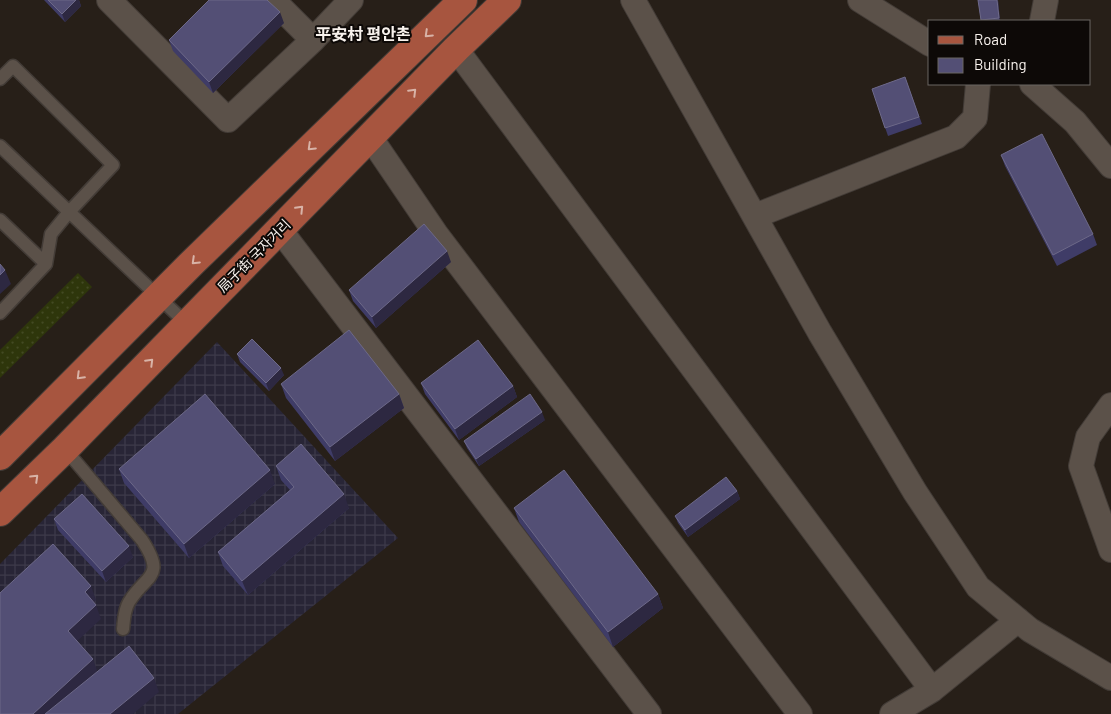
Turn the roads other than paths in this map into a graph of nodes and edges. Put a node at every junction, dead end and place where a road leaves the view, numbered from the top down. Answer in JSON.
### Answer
{"nodes":[{"id":1,"x":109,"y":0,"type":"edge"},
{"id":2,"x":273,"y":0,"type":"edge"},
{"id":3,"x":351,"y":0,"type":"edge"},
{"id":4,"x":463,"y":0,"type":"edge"},
{"id":5,"x":507,"y":0,"type":"edge"},
{"id":6,"x":633,"y":0,"type":"edge"},
{"id":7,"x":860,"y":0,"type":"edge"},
{"id":8,"x":1046,"y":0,"type":"edge"},
{"id":9,"x":1042,"y":20,"type":"edge"},
{"id":10,"x":313,"y":40,"type":"junction"},
{"id":11,"x":928,"y":43,"type":"edge"},
{"id":12,"x":456,"y":49,"type":"junction"},
{"id":13,"x":0,"y":79,"type":"edge"},
{"id":14,"x":978,"y":85,"type":"edge"},
{"id":15,"x":1033,"y":85,"type":"edge"},
{"id":16,"x":370,"y":137,"type":"junction"},
{"id":17,"x":0,"y":146,"type":"edge"},
{"id":18,"x":1111,"y":166,"type":"edge"},
{"id":19,"x":69,"y":212,"type":"junction"},
{"id":20,"x":755,"y":216,"type":"junction"},
{"id":21,"x":0,"y":220,"type":"edge"},
{"id":22,"x":280,"y":230,"type":"junction"},
{"id":23,"x":46,"y":264,"type":"junction"},
{"id":24,"x":158,"y":297,"type":"junction"},
{"id":25,"x":0,"y":313,"type":"edge"},
{"id":26,"x":187,"y":324,"type":"junction"},
{"id":27,"x":1111,"y":405,"type":"edge"},
{"id":28,"x":65,"y":448,"type":"junction"},
{"id":29,"x":0,"y":456,"type":"edge"},
{"id":30,"x":0,"y":512,"type":"edge"},
{"id":31,"x":1111,"y":550,"type":"edge"},
{"id":32,"x":1018,"y":620,"type":"junction"},
{"id":33,"x":123,"y":629,"type":"dead end"},
{"id":34,"x":1111,"y":678,"type":"edge"},
{"id":35,"x":932,"y":690,"type":"junction"},
{"id":36,"x":649,"y":714,"type":"edge"},
{"id":37,"x":800,"y":714,"type":"edge"},
{"id":38,"x":892,"y":714,"type":"edge"}],
"edges":[{"from":1,"to":10,"type":"street"},
{"from":2,"to":10,"type":"street"},
{"from":3,"to":10,"type":"street"},
{"from":4,"to":24,"type":"main road","one_way":true},
{"from":5,"to":12,"type":"main road","name":"局子街 국자거리"},
{"from":6,"to":20,"type":"street"},
{"from":7,"to":11,"type":"street"},
{"from":8,"to":9,"type":"street"},
{"from":16,"to":12,"type":"main road","name":"局子街 국자거리","one_way":true},
{"from":12,"to":35,"type":"street"},
{"from":13,"to":19,"type":"lane"},
{"from":14,"to":20,"type":"street"},
{"from":15,"to":18,"type":"street"},
{"from":22,"to":16,"type":"main road","name":"局子街 국자거리","one_way":true},
{"from":16,"to":37,"type":"street"},
{"from":17,"to":19,"type":"lane"},
{"from":19,"to":23,"type":"lane"},
{"from":19,"to":24,"type":"lane"},
{"from":20,"to":32,"type":"street"},
{"from":21,"to":23,"type":"lane"},
{"from":22,"to":26,"type":"main road","name":"局子街 국자거리"},
{"from":22,"to":36,"type":"street"},
{"from":23,"to":25,"type":"lane"},
{"from":24,"to":26,"type":"lane"},
{"from":24,"to":29,"type":"main road","one_way":true},
{"from":28,"to":26,"type":"main road","name":"局子街 국자거리","one_way":true},
{"from":27,"to":31,"type":"street"},
{"from":30,"to":28,"type":"main road","name":"局子街 국자거리","one_way":true},
{"from":28,"to":33,"type":"lane"},
{"from":32,"to":34,"type":"street"},
{"from":32,"to":35,"type":"street"},
{"from":35,"to":38,"type":"street"}]}
